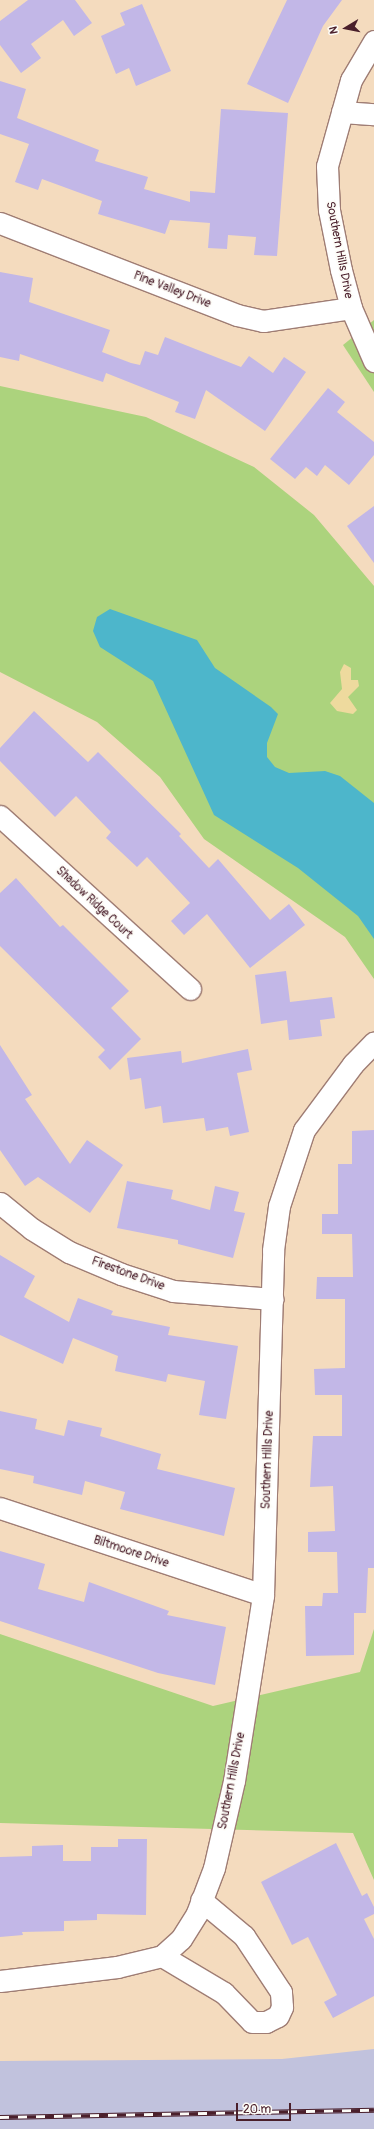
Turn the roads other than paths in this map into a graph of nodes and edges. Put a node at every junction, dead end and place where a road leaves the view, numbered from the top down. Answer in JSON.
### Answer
{"nodes":[{"id":1,"x":371,"y":52,"type":"edge"},
{"id":2,"x":342,"y":112,"type":"junction"},
{"id":3,"x":374,"y":114,"type":"edge"},
{"id":4,"x":0,"y":223,"type":"edge"},
{"id":5,"x":351,"y":308,"type":"junction"},
{"id":6,"x":374,"y":361,"type":"edge"},
{"id":7,"x":0,"y":816,"type":"edge"},
{"id":8,"x":190,"y":989,"type":"dead end"},
{"id":9,"x":374,"y":1042,"type":"edge"},
{"id":10,"x":0,"y":1203,"type":"edge"},
{"id":11,"x":273,"y":1299,"type":"junction"},
{"id":12,"x":0,"y":1508,"type":"edge"},
{"id":13,"x":263,"y":1595,"type":"junction"},
{"id":14,"x":201,"y":1900,"type":"junction"},
{"id":15,"x":162,"y":1956,"type":"junction"},
{"id":16,"x":0,"y":1981,"type":"edge"}],
"edges":[{"from":1,"to":2,"type":"street","name":"Southern Hills Drive"},
{"from":2,"to":3,"type":"street"},
{"from":2,"to":5,"type":"street","name":"Southern Hills Drive"},
{"from":4,"to":5,"type":"street","name":"Pine Valley Drive"},
{"from":5,"to":6,"type":"street","name":"Southern Hills Drive"},
{"from":7,"to":8,"type":"street","name":"Shadow Ridge Court"},
{"from":9,"to":11,"type":"street","name":"Southern Hills Drive"},
{"from":10,"to":11,"type":"street","name":"Firestone Drive"},
{"from":11,"to":13,"type":"street","name":"Southern Hills Drive"},
{"from":12,"to":13,"type":"street","name":"Biltmoore Drive"},
{"from":13,"to":14,"type":"street","name":"Southern Hills Drive"},
{"from":14,"to":15,"type":"street","name":"Southern Hills Drive"},
{"from":14,"to":15,"type":"street"},
{"from":15,"to":16,"type":"street","name":"Southern Hills Drive"}]}
